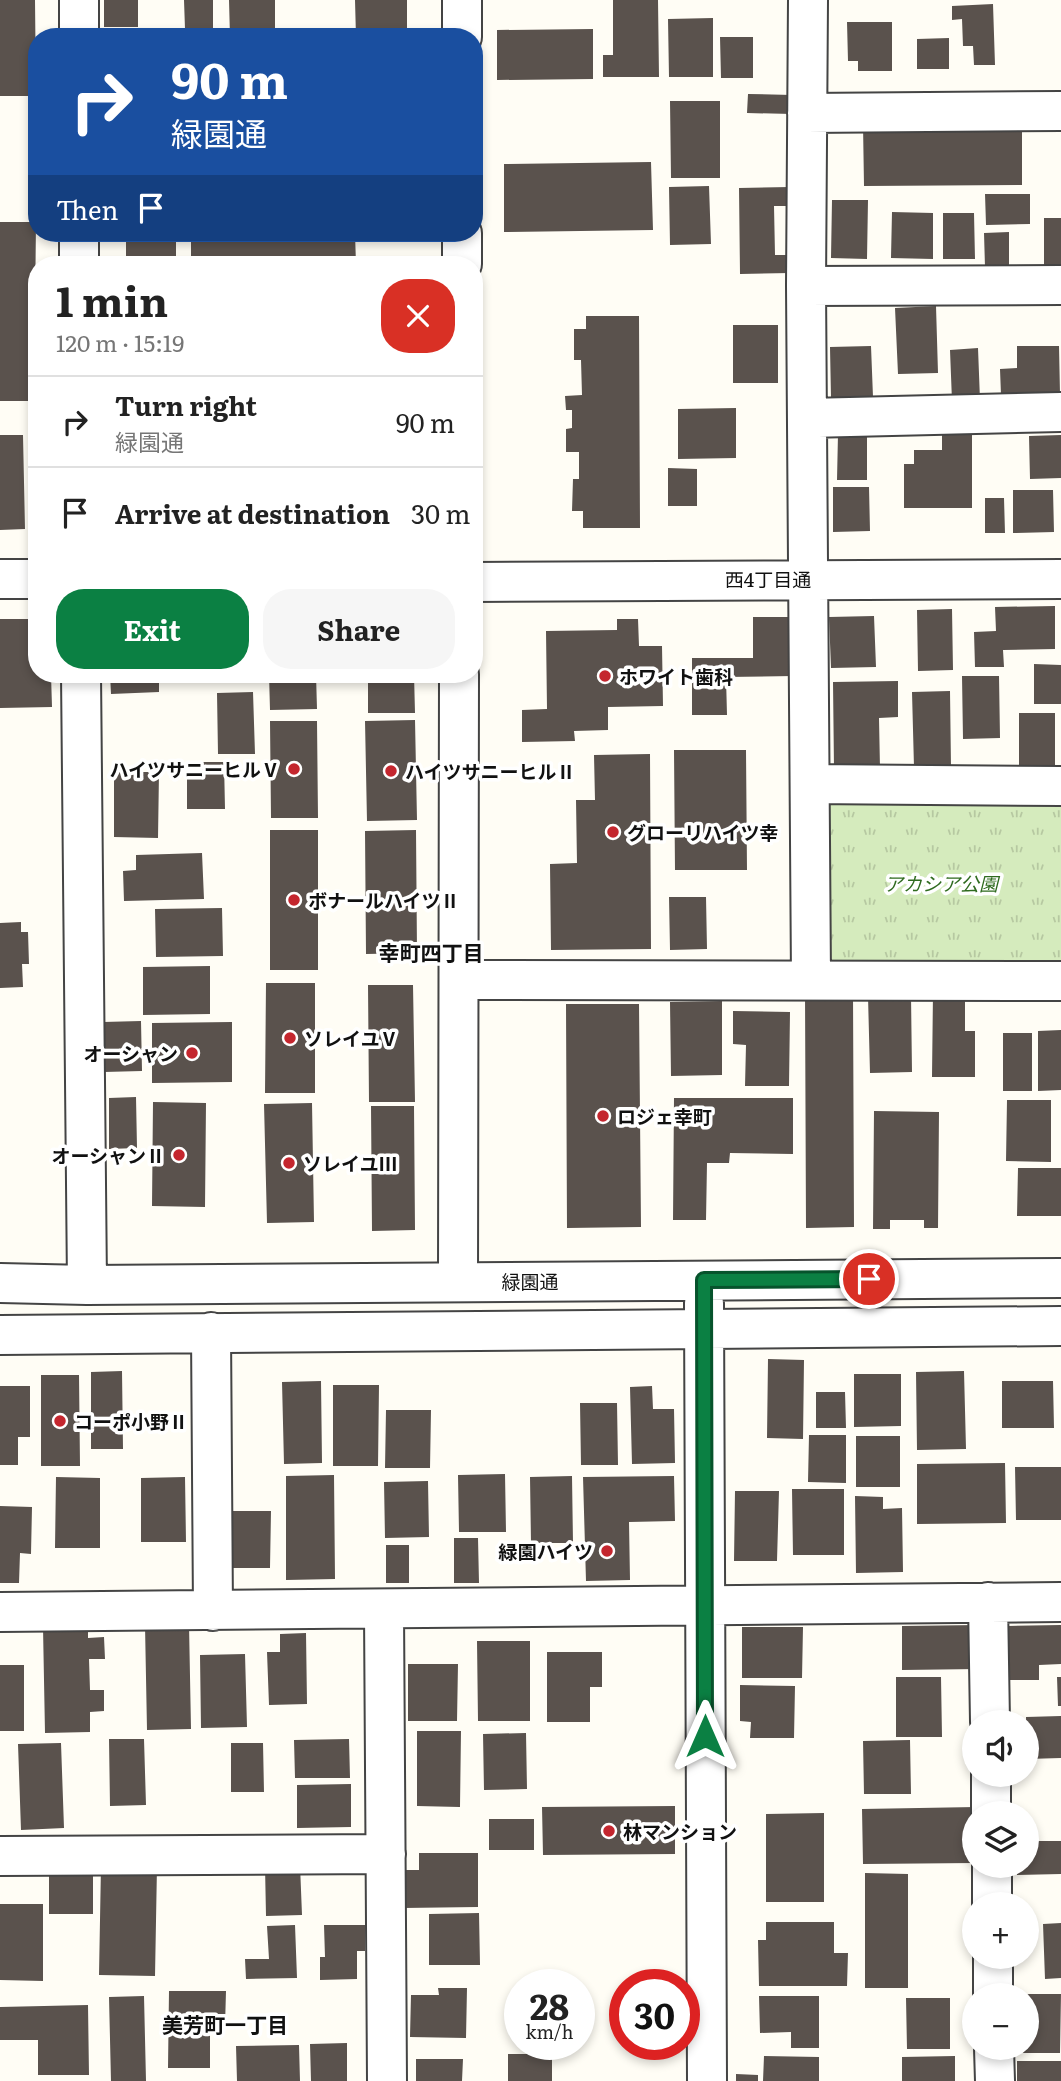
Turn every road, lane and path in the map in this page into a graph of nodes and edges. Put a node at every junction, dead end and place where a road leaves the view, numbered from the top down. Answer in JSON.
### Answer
{"nodes":[{"id":1,"x":79,"y":0,"type":"edge"},
{"id":2,"x":462,"y":0,"type":"edge"},
{"id":3,"x":808,"y":0,"type":"edge"},
{"id":4,"x":79,"y":28,"type":"edge"},
{"id":5,"x":462,"y":28,"type":"edge"},
{"id":6,"x":1061,"y":111,"type":"edge"},
{"id":7,"x":807,"y":114,"type":"junction"},
{"id":8,"x":1061,"y":285,"type":"edge"},
{"id":9,"x":806,"y":286,"type":"junction"},
{"id":10,"x":1061,"y":412,"type":"edge"},
{"id":11,"x":808,"y":418,"type":"junction"},
{"id":12,"x":0,"y":579,"type":"edge"},
{"id":13,"x":28,"y":579,"type":"edge"},
{"id":14,"x":810,"y":579,"type":"junction"},
{"id":15,"x":1061,"y":579,"type":"edge"},
{"id":16,"x":483,"y":582,"type":"edge"},
{"id":17,"x":81,"y":683,"type":"edge"},
{"id":18,"x":459,"y":683,"type":"edge"},
{"id":19,"x":810,"y":785,"type":"junction"},
{"id":20,"x":1061,"y":786,"type":"edge"},
{"id":21,"x":811,"y":979,"type":"junction"},
{"id":22,"x":460,"y":980,"type":"junction"},
{"id":23,"x":1061,"y":981,"type":"edge"},
{"id":24,"x":1061,"y":1278,"type":"edge"},
{"id":25,"x":704,"y":1280,"type":"junction"},
{"id":26,"x":458,"y":1282,"type":"junction"},
{"id":27,"x":0,"y":1283,"type":"edge"},
{"id":28,"x":87,"y":1285,"type":"junction"},
{"id":29,"x":1061,"y":1326,"type":"edge"},
{"id":30,"x":704,"y":1328,"type":"junction"},
{"id":31,"x":211,"y":1332,"type":"junction"},
{"id":32,"x":0,"y":1335,"type":"edge"},
{"id":33,"x":988,"y":1602,"type":"junction"},
{"id":34,"x":1061,"y":1602,"type":"edge"},
{"id":35,"x":704,"y":1603,"type":"junction"},
{"id":36,"x":384,"y":1610,"type":"junction"},
{"id":37,"x":213,"y":1611,"type":"junction"},
{"id":38,"x":0,"y":1612,"type":"edge"},
{"id":39,"x":990,"y":1710,"type":"edge"},
{"id":40,"x":386,"y":1854,"type":"junction"},
{"id":41,"x":0,"y":1856,"type":"edge"},
{"id":42,"x":994,"y":2060,"type":"edge"},
{"id":43,"x":387,"y":2081,"type":"edge"},
{"id":44,"x":707,"y":2081,"type":"edge"},
{"id":45,"x":995,"y":2081,"type":"edge"}],
"edges":[{"from":1,"to":4,"type":"street"},
{"from":2,"to":5,"type":"street"},
{"from":3,"to":7,"type":"street"},
{"from":6,"to":7,"type":"street"},
{"from":7,"to":9,"type":"street"},
{"from":8,"to":9,"type":"street"},
{"from":9,"to":11,"type":"street"},
{"from":10,"to":11,"type":"street"},
{"from":11,"to":14,"type":"street"},
{"from":12,"to":13,"type":"street"},
{"from":14,"to":15,"type":"street","name":"西4丁目通"},
{"from":14,"to":16,"type":"street","name":"西4丁目通"},
{"from":14,"to":19,"type":"street"},
{"from":17,"to":28,"type":"street"},
{"from":18,"to":22,"type":"street"},
{"from":19,"to":20,"type":"street"},
{"from":19,"to":21,"type":"street"},
{"from":21,"to":22,"type":"street"},
{"from":21,"to":23,"type":"street"},
{"from":22,"to":26,"type":"street"},
{"from":24,"to":25,"type":"street","name":"緑園通"},
{"from":25,"to":26,"type":"street","name":"緑園通"},
{"from":25,"to":30,"type":"street"},
{"from":26,"to":28,"type":"street","name":"緑園通"},
{"from":27,"to":28,"type":"street","name":"緑園通"},
{"from":29,"to":30,"type":"street"},
{"from":30,"to":31,"type":"street"},
{"from":30,"to":35,"type":"street"},
{"from":31,"to":32,"type":"street"},
{"from":31,"to":37,"type":"street"},
{"from":33,"to":34,"type":"street"},
{"from":33,"to":35,"type":"street"},
{"from":33,"to":39,"type":"street"},
{"from":35,"to":36,"type":"street"},
{"from":35,"to":44,"type":"street"},
{"from":36,"to":37,"type":"street"},
{"from":36,"to":40,"type":"street"},
{"from":37,"to":38,"type":"street"},
{"from":40,"to":41,"type":"street"},
{"from":40,"to":43,"type":"street"},
{"from":42,"to":45,"type":"street"}]}
